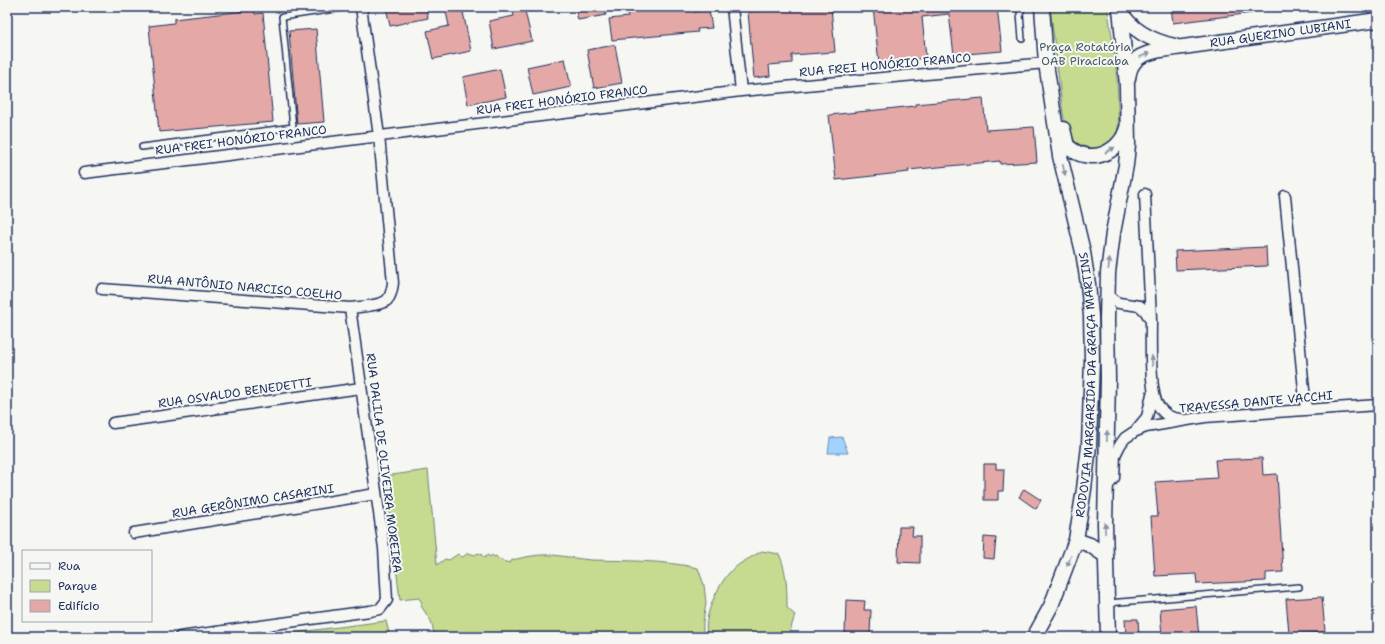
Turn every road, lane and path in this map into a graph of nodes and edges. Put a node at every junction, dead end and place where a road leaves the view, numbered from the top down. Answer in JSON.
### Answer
{"nodes":[{"id":1,"x":348,"y":7,"type":"edge"},
{"id":2,"x":360,"y":7,"type":"edge"},
{"id":3,"x":732,"y":7,"type":"edge"},
{"id":4,"x":1023,"y":7,"type":"edge"},
{"id":5,"x":1119,"y":9,"type":"edge"},
{"id":6,"x":1043,"y":12,"type":"edge"},
{"id":7,"x":1376,"y":16,"type":"edge"},
{"id":8,"x":1022,"y":39,"type":"dead end"},
{"id":9,"x":1183,"y":48,"type":"junction"},
{"id":10,"x":1046,"y":64,"type":"junction"},
{"id":11,"x":1127,"y":86,"type":"junction"},
{"id":12,"x":741,"y":91,"type":"junction"},
{"id":13,"x":1052,"y":101,"type":"junction"},
{"id":14,"x":1128,"y":123,"type":"junction"},
{"id":15,"x":379,"y":136,"type":"junction"},
{"id":16,"x":142,"y":147,"type":"dead end"},
{"id":17,"x":84,"y":173,"type":"dead end"},
{"id":18,"x":1145,"y":194,"type":"dead end"},
{"id":19,"x":1285,"y":196,"type":"dead end"},
{"id":20,"x":1148,"y":280,"type":"junction"},
{"id":21,"x":102,"y":288,"type":"dead end"},
{"id":22,"x":1108,"y":293,"type":"junction"},
{"id":23,"x":1132,"y":305,"type":"junction"},
{"id":24,"x":350,"y":308,"type":"junction"},
{"id":25,"x":1151,"y":321,"type":"junction"},
{"id":26,"x":1153,"y":385,"type":"junction"},
{"id":27,"x":361,"y":388,"type":"junction"},
{"id":28,"x":1378,"y":405,"type":"edge"},
{"id":29,"x":1306,"y":410,"type":"junction"},
{"id":30,"x":1189,"y":419,"type":"junction"},
{"id":31,"x":113,"y":423,"type":"dead end"},
{"id":32,"x":1134,"y":432,"type":"junction"},
{"id":33,"x":1105,"y":489,"type":"junction"},
{"id":34,"x":376,"y":494,"type":"junction"},
{"id":35,"x":134,"y":533,"type":"dead end"},
{"id":36,"x":1076,"y":540,"type":"junction"},
{"id":37,"x":1106,"y":556,"type":"junction"},
{"id":38,"x":1299,"y":586,"type":"dead end"},
{"id":39,"x":1107,"y":603,"type":"junction"},
{"id":40,"x":265,"y":626,"type":"junction"},
{"id":41,"x":180,"y":637,"type":"edge"},
{"id":42,"x":267,"y":637,"type":"edge"},
{"id":43,"x":1034,"y":637,"type":"edge"},
{"id":44,"x":1108,"y":637,"type":"edge"}],
"edges":[{"from":1,"to":16,"type":"lane"},
{"from":2,"to":15,"type":"street"},
{"from":3,"to":12,"type":"street"},
{"from":4,"to":8,"type":"lane"},
{"from":5,"to":9,"type":"main road","name":"RUA GUERINO LUBIANI"},
{"from":5,"to":11,"type":"main road"},
{"from":6,"to":10,"type":"main road","name":"RODOVIA MARGARIDA DA GRAÇA MARTINS"},
{"from":7,"to":9,"type":"main road","name":"RUA GUERINO LUBIANI"},
{"from":11,"to":9,"type":"main road","name":"RUA GUERINO LUBIANI","one_way":true},
{"from":10,"to":12,"type":"street","name":"RUA FREI HONÓRIO FRANCO"},
{"from":10,"to":13,"type":"main road","name":"RODOVIA MARGARIDA DA GRAÇA MARTINS"},
{"from":11,"to":14,"type":"main road"},
{"from":12,"to":15,"type":"street","name":"RUA FREI HONÓRIO FRANCO"},
{"from":13,"to":14,"type":"main road","one_way":true},
{"from":13,"to":36,"type":"main road","name":"RODOVIA MARGARIDA DA GRAÇA MARTINS","one_way":true},
{"from":22,"to":14,"type":"main road","one_way":true},
{"from":15,"to":17,"type":"street","name":"RUA FREI HONÓRIO FRANCO"},
{"from":15,"to":24,"type":"street","name":"RUA ANTÔNIO NARCISO COELHO"},
{"from":18,"to":20,"type":"street"},
{"from":19,"to":29,"type":"street"},
{"from":20,"to":23,"type":"street"},
{"from":20,"to":25,"type":"street"},
{"from":21,"to":24,"type":"street","name":"RUA ANTÔNIO NARCISO COELHO"},
{"from":22,"to":23,"type":"street"},
{"from":33,"to":22,"type":"main road","one_way":true},
{"from":23,"to":25,"type":"street"},
{"from":24,"to":27,"type":"street","name":"RUA DALILA DE OLIVEIRA MOREIRA"},
{"from":26,"to":25,"type":"street","one_way":true},
{"from":26,"to":30,"type":"street"},
{"from":26,"to":32,"type":"street"},
{"from":27,"to":31,"type":"street","name":"RUA OSVALDO BENEDETTI"},
{"from":27,"to":34,"type":"street","name":"RUA DALILA DE OLIVEIRA MOREIRA"},
{"from":28,"to":29,"type":"street","name":"TRAVESSA DANTE VACCHI"},
{"from":29,"to":30,"type":"street","name":"TRAVESSA DANTE VACCHI"},
{"from":30,"to":32,"type":"street","name":"TRAVESSA DANTE VACCHI"},
{"from":32,"to":33,"type":"street","name":"TRAVESSA DANTE VACCHI"},
{"from":37,"to":33,"type":"main road","one_way":true},
{"from":34,"to":35,"type":"street","name":"RUA GERÔNIMO CASARINI"},
{"from":34,"to":40,"type":"street","name":"RUA DALILA DE OLIVEIRA MOREIRA"},
{"from":36,"to":37,"type":"main road"},
{"from":36,"to":43,"type":"main road","name":"RODOVIA MARGARIDA DA GRAÇA MARTINS","one_way":true},
{"from":37,"to":39,"type":"main road"},
{"from":38,"to":39,"type":"lane"},
{"from":39,"to":44,"type":"main road"},
{"from":40,"to":41,"type":"street"},
{"from":40,"to":42,"type":"street"}]}
